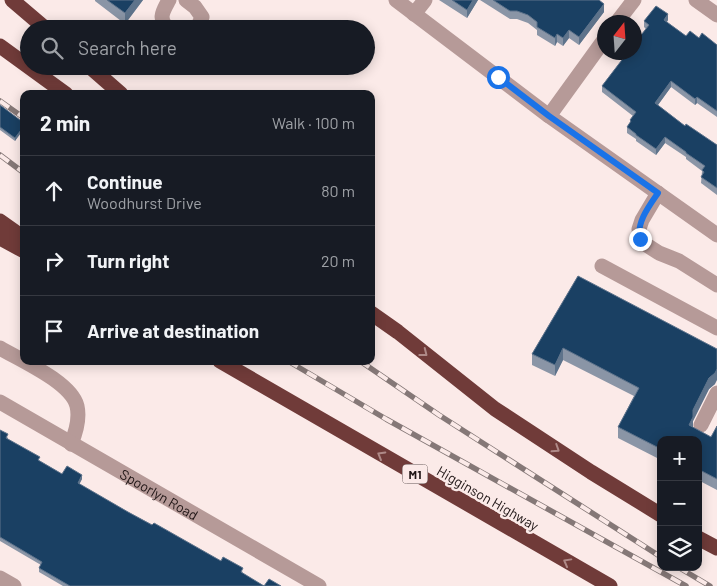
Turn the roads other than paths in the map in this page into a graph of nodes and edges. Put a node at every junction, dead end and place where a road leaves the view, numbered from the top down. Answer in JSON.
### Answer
{"nodes":[{"id":1,"x":12,"y":0,"type":"edge"},
{"id":2,"x":169,"y":0,"type":"edge"},
{"id":3,"x":186,"y":0,"type":"edge"},
{"id":4,"x":396,"y":0,"type":"edge"},
{"id":5,"x":425,"y":0,"type":"edge"},
{"id":6,"x":634,"y":0,"type":"edge"},
{"id":7,"x":696,"y":0,"type":"edge"},
{"id":8,"x":414,"y":14,"type":"junction"},
{"id":9,"x":622,"y":15,"type":"edge"},
{"id":10,"x":717,"y":15,"type":"edge"},
{"id":11,"x":35,"y":20,"type":"edge"},
{"id":12,"x":162,"y":20,"type":"edge"},
{"id":13,"x":201,"y":20,"type":"edge"},
{"id":14,"x":0,"y":46,"type":"edge"},
{"id":15,"x":597,"y":50,"type":"edge"},
{"id":16,"x":20,"y":61,"type":"edge"},
{"id":17,"x":40,"y":75,"type":"edge"},
{"id":18,"x":99,"y":75,"type":"edge"},
{"id":19,"x":60,"y":90,"type":"edge"},
{"id":20,"x":116,"y":90,"type":"edge"},
{"id":21,"x":549,"y":116,"type":"junction"},
{"id":22,"x":658,"y":193,"type":"junction"},
{"id":23,"x":0,"y":221,"type":"edge"},
{"id":24,"x":20,"y":235,"type":"edge"},
{"id":25,"x":717,"y":235,"type":"edge"},
{"id":26,"x":0,"y":238,"type":"edge"},
{"id":27,"x":20,"y":249,"type":"edge"},
{"id":28,"x":602,"y":266,"type":"dead end"},
{"id":29,"x":717,"y":285,"type":"edge"},
{"id":30,"x":375,"y":312,"type":"edge"},
{"id":31,"x":375,"y":316,"type":"edge"},
{"id":32,"x":717,"y":328,"type":"edge"},
{"id":33,"x":398,"y":332,"type":"junction"},
{"id":34,"x":0,"y":348,"type":"edge"},
{"id":35,"x":20,"y":360,"type":"edge"},
{"id":36,"x":29,"y":365,"type":"edge"},
{"id":37,"x":227,"y":365,"type":"edge"},
{"id":38,"x":717,"y":393,"type":"edge"},
{"id":39,"x":0,"y":402,"type":"edge"},
{"id":40,"x":701,"y":425,"type":"dead end"},
{"id":41,"x":71,"y":444,"type":"junction"},
{"id":42,"x":657,"y":513,"type":"edge"},
{"id":43,"x":702,"y":540,"type":"edge"},
{"id":44,"x":717,"y":548,"type":"edge"},
{"id":45,"x":0,"y":578,"type":"edge"},
{"id":46,"x":14,"y":586,"type":"edge"},
{"id":47,"x":319,"y":586,"type":"edge"},
{"id":48,"x":610,"y":586,"type":"edge"}],
"edges":[{"from":1,"to":11,"type":"highway"},
{"from":2,"to":12,"type":"street"},
{"from":3,"to":13,"type":"street"},
{"from":4,"to":8,"type":"street"},
{"from":5,"to":8,"type":"street"},
{"from":6,"to":9,"type":"street"},
{"from":7,"to":10,"type":"street"},
{"from":8,"to":21,"type":"street"},
{"from":14,"to":16,"type":"highway"},
{"from":15,"to":21,"type":"street"},
{"from":17,"to":19,"type":"highway"},
{"from":18,"to":20,"type":"highway"},
{"from":21,"to":22,"type":"street"},
{"from":22,"to":25,"type":"street"},
{"from":22,"to":29,"type":"street"},
{"from":23,"to":24,"type":"highway"},
{"from":26,"to":27,"type":"highway"},
{"from":28,"to":32,"type":"street"},
{"from":30,"to":33,"type":"highway"},
{"from":31,"to":33,"type":"highway"},
{"from":33,"to":42,"type":"highway","one_way":true},
{"from":34,"to":35,"type":"street"},
{"from":36,"to":41,"type":"street"},
{"from":48,"to":37,"type":"highway","name":"Higginson Highway","number":"M1","one_way":true},
{"from":38,"to":40,"type":"street"},
{"from":39,"to":41,"type":"street","name":"Spoorlyn Road"},
{"from":41,"to":47,"type":"street","name":"Spoorlyn Road"},
{"from":43,"to":44,"type":"highway"},
{"from":45,"to":46,"type":"street"}]}
